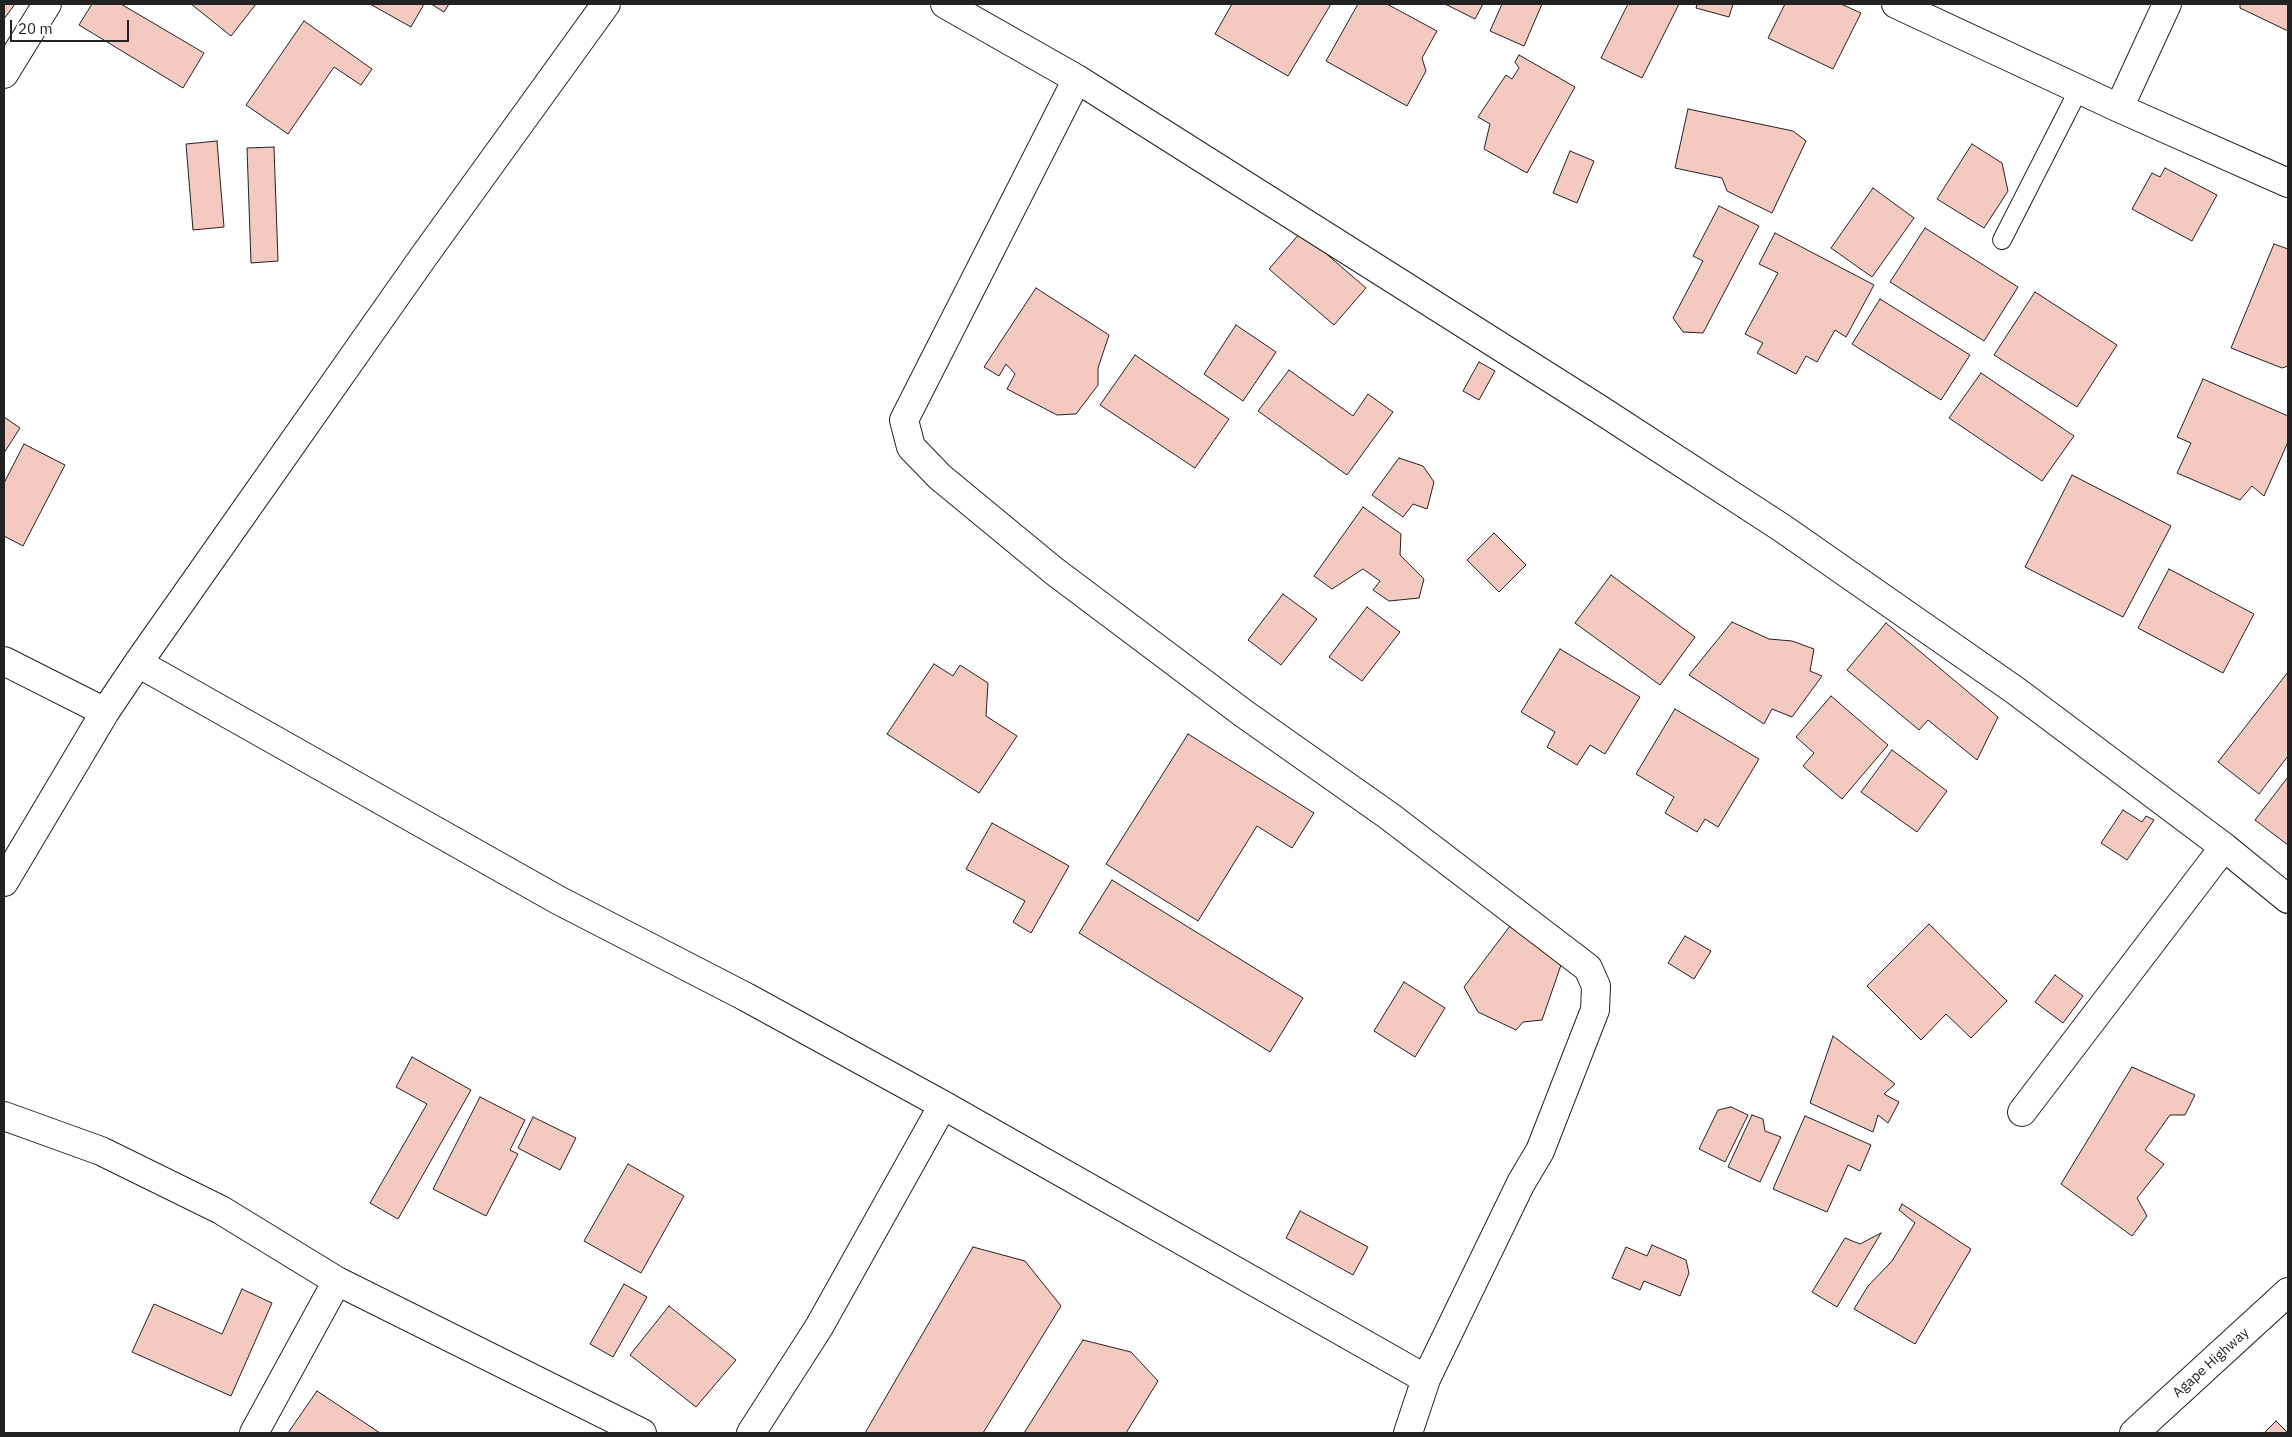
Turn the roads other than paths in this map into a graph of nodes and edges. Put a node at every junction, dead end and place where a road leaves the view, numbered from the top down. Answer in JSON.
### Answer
{"nodes":[{"id":1,"x":47,"y":4,"type":"edge"},
{"id":2,"x":606,"y":4,"type":"edge"},
{"id":3,"x":945,"y":4,"type":"edge"},
{"id":4,"x":1896,"y":4,"type":"edge"},
{"id":5,"x":2167,"y":4,"type":"edge"},
{"id":6,"x":4,"y":74,"type":"edge"},
{"id":7,"x":1076,"y":79,"type":"junction"},
{"id":8,"x":2079,"y":89,"type":"junction"},
{"id":9,"x":2119,"y":108,"type":"junction"},
{"id":10,"x":2288,"y":183,"type":"edge"},
{"id":11,"x":2002,"y":240,"type":"dead end"},
{"id":12,"x":4,"y":661,"type":"edge"},
{"id":13,"x":138,"y":663,"type":"junction"},
{"id":14,"x":105,"y":712,"type":"junction"},
{"id":15,"x":2224,"y":847,"type":"junction"},
{"id":16,"x":4,"y":882,"type":"edge"},
{"id":17,"x":2288,"y":899,"type":"edge"},
{"id":18,"x":943,"y":1106,"type":"junction"},
{"id":19,"x":2022,"y":1112,"type":"dead end"},
{"id":20,"x":4,"y":1116,"type":"edge"},
{"id":21,"x":337,"y":1281,"type":"junction"},
{"id":22,"x":2288,"y":1292,"type":"edge"},
{"id":23,"x":1426,"y":1379,"type":"junction"},
{"id":24,"x":254,"y":1433,"type":"edge"},
{"id":25,"x":642,"y":1433,"type":"edge"},
{"id":26,"x":751,"y":1433,"type":"edge"},
{"id":27,"x":1408,"y":1433,"type":"edge"},
{"id":28,"x":2134,"y":1433,"type":"edge"}],
"edges":[{"from":1,"to":6,"type":"street"},
{"from":2,"to":13,"type":"street"},
{"from":3,"to":7,"type":"street"},
{"from":4,"to":8,"type":"street"},
{"from":5,"to":9,"type":"street"},
{"from":7,"to":15,"type":"street"},
{"from":7,"to":23,"type":"street"},
{"from":8,"to":9,"type":"street"},
{"from":8,"to":11,"type":"lane"},
{"from":9,"to":10,"type":"street"},
{"from":12,"to":14,"type":"street"},
{"from":13,"to":14,"type":"street"},
{"from":13,"to":18,"type":"street"},
{"from":14,"to":16,"type":"street"},
{"from":15,"to":17,"type":"street"},
{"from":15,"to":19,"type":"street"},
{"from":18,"to":23,"type":"street"},
{"from":18,"to":26,"type":"street"},
{"from":20,"to":21,"type":"street"},
{"from":21,"to":24,"type":"street"},
{"from":21,"to":25,"type":"street"},
{"from":22,"to":28,"type":"street","name":"Agape Highway"},
{"from":23,"to":27,"type":"street"}]}
